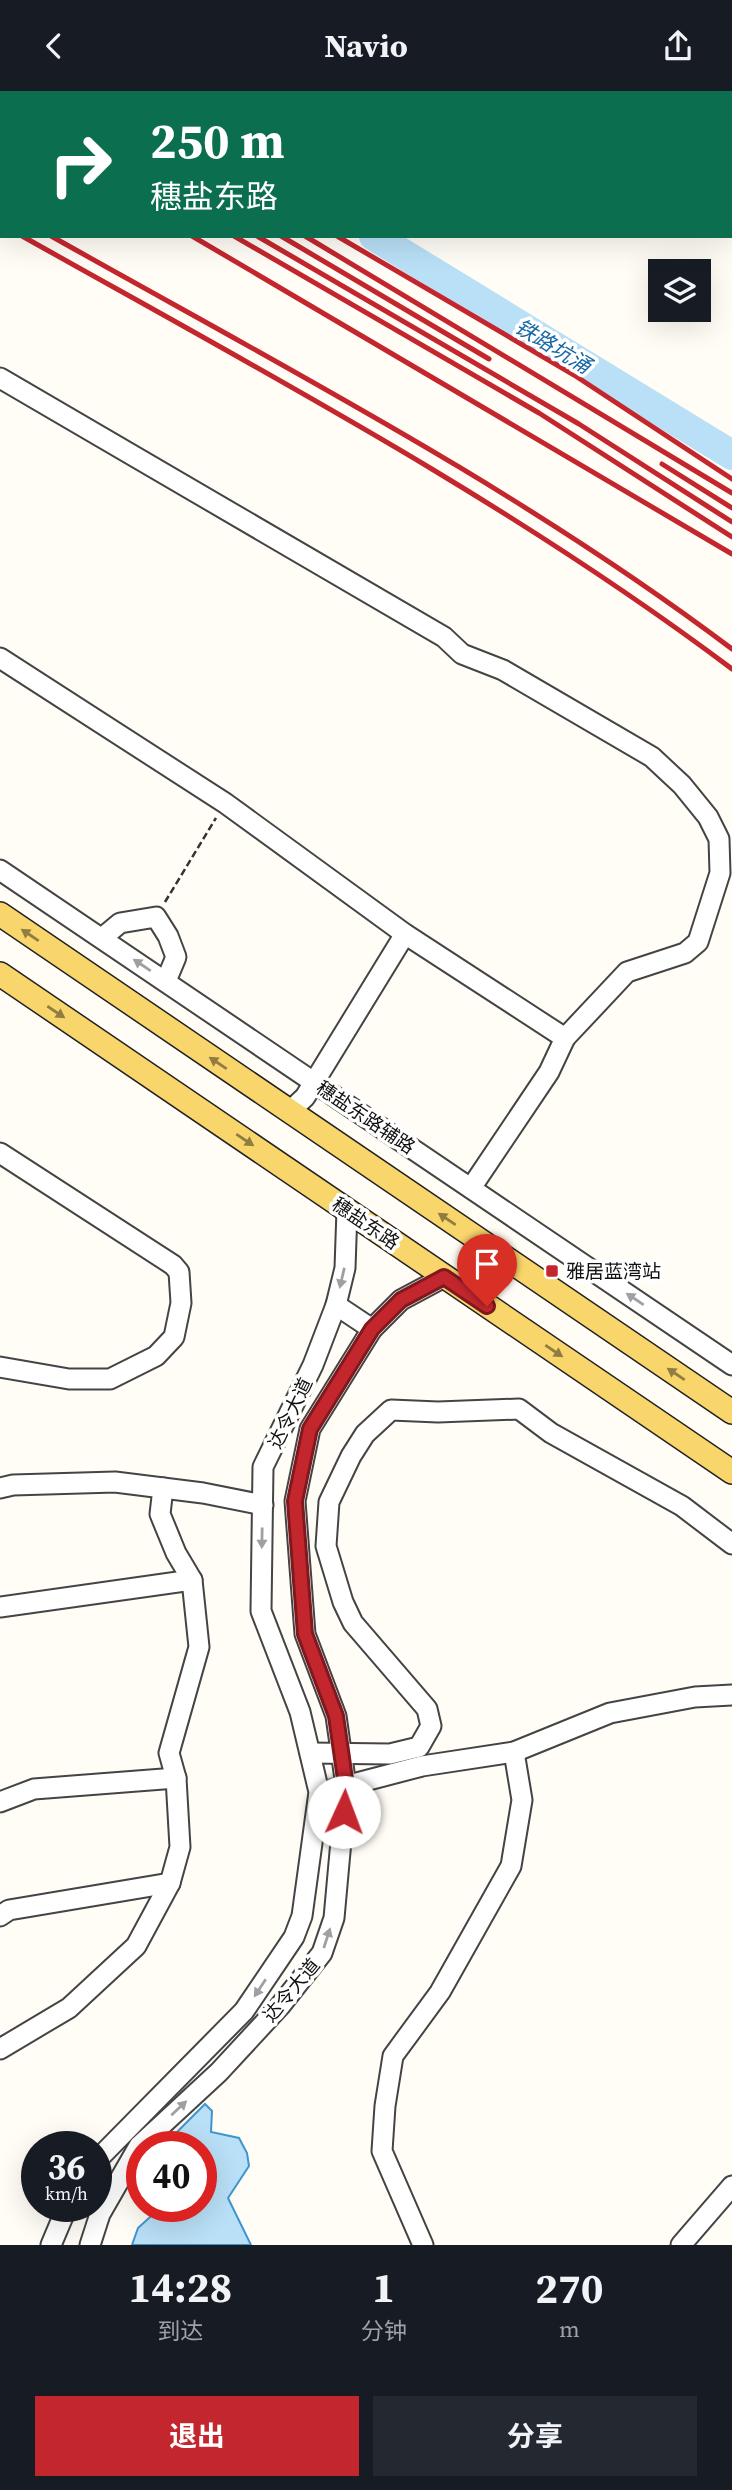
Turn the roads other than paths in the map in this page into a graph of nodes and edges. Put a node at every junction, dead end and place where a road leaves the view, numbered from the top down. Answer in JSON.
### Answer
{"nodes":[{"id":1,"x":0,"y":378,"type":"edge"},
{"id":2,"x":0,"y":658,"type":"edge"},
{"id":3,"x":0,"y":870,"type":"edge"},
{"id":4,"x":0,"y":914,"type":"edge"},
{"id":5,"x":405,"y":934,"type":"junction"},
{"id":6,"x":102,"y":938,"type":"junction"},
{"id":7,"x":0,"y":974,"type":"edge"},
{"id":8,"x":166,"y":981,"type":"junction"},
{"id":9,"x":565,"y":1038,"type":"junction"},
{"id":10,"x":314,"y":1082,"type":"junction"},
{"id":11,"x":289,"y":1112,"type":"junction"},
{"id":12,"x":0,"y":1153,"type":"edge"},
{"id":13,"x":471,"y":1188,"type":"junction"},
{"id":14,"x":347,"y":1210,"type":"junction"},
{"id":15,"x":444,"y":1277,"type":"junction"},
{"id":16,"x":336,"y":1305,"type":"junction"},
{"id":17,"x":372,"y":1329,"type":"junction"},
{"id":18,"x":732,"y":1365,"type":"edge"},
{"id":19,"x":0,"y":1367,"type":"edge"},
{"id":20,"x":732,"y":1412,"type":"edge"},
{"id":21,"x":732,"y":1472,"type":"edge"},
{"id":22,"x":0,"y":1488,"type":"edge"},
{"id":23,"x":163,"y":1488,"type":"junction"},
{"id":24,"x":262,"y":1505,"type":"junction"},
{"id":25,"x":732,"y":1545,"type":"edge"},
{"id":26,"x":192,"y":1580,"type":"junction"},
{"id":27,"x":0,"y":1607,"type":"edge"},
{"id":28,"x":732,"y":1695,"type":"edge"},
{"id":29,"x":514,"y":1752,"type":"junction"},
{"id":30,"x":310,"y":1753,"type":"junction"},
{"id":31,"x":342,"y":1753,"type":"junction"},
{"id":32,"x":176,"y":1778,"type":"junction"},
{"id":33,"x":346,"y":1786,"type":"junction"},
{"id":34,"x":319,"y":1792,"type":"junction"},
{"id":35,"x":0,"y":1802,"type":"edge"},
{"id":36,"x":170,"y":1883,"type":"junction"},
{"id":37,"x":0,"y":1916,"type":"edge"},
{"id":38,"x":0,"y":2049,"type":"edge"},
{"id":39,"x":140,"y":2115,"type":"junction"},
{"id":40,"x":156,"y":2130,"type":"junction"},
{"id":41,"x":112,"y":2144,"type":"edge"},
{"id":42,"x":732,"y":2186,"type":"edge"},
{"id":43,"x":61,"y":2222,"type":"edge"},
{"id":44,"x":51,"y":2245,"type":"edge"},
{"id":45,"x":90,"y":2245,"type":"edge"},
{"id":46,"x":423,"y":2245,"type":"edge"},
{"id":47,"x":681,"y":2245,"type":"edge"}],
"edges":[{"from":1,"to":9,"type":"street"},
{"from":2,"to":5,"type":"street"},
{"from":3,"to":6,"type":"street","name":"穗盐东路辅路"},
{"from":11,"to":4,"type":"main road","one_way":true},
{"from":5,"to":9,"type":"street"},
{"from":5,"to":10,"type":"street"},
{"from":8,"to":6,"type":"street","name":"穗盐东路辅路","one_way":true},
{"from":6,"to":8,"type":"street"},
{"from":7,"to":14,"type":"main road","name":"穗盐东路","one_way":true},
{"from":8,"to":10,"type":"street","name":"穗盐东路辅路"},
{"from":9,"to":13,"type":"street"},
{"from":10,"to":11,"type":"street"},
{"from":10,"to":13,"type":"street","name":"穗盐东路辅路"},
{"from":20,"to":11,"type":"main road","one_way":true},
{"from":12,"to":19,"type":"street"},
{"from":18,"to":13,"type":"street","name":"穗盐东路辅路","one_way":true},
{"from":14,"to":15,"type":"main road","name":"穗盐东路"},
{"from":14,"to":16,"type":"street","name":"达令大道","one_way":true},
{"from":15,"to":17,"type":"street","name":"达令大道"},
{"from":15,"to":21,"type":"main road","name":"穗盐东路","one_way":true},
{"from":16,"to":17,"type":"street"},
{"from":16,"to":24,"type":"street","name":"达令大道"},
{"from":17,"to":31,"type":"street","name":"达令大道"},
{"from":22,"to":23,"type":"street"},
{"from":23,"to":24,"type":"street"},
{"from":23,"to":26,"type":"street"},
{"from":24,"to":30,"type":"street","name":"达令大道","one_way":true},
{"from":25,"to":31,"type":"street"},
{"from":26,"to":27,"type":"street"},
{"from":26,"to":32,"type":"street"},
{"from":28,"to":29,"type":"street"},
{"from":29,"to":33,"type":"street"},
{"from":29,"to":46,"type":"street"},
{"from":30,"to":31,"type":"street"},
{"from":30,"to":34,"type":"street","name":"达令大道"},
{"from":31,"to":33,"type":"street","name":"达令大道"},
{"from":32,"to":35,"type":"street"},
{"from":32,"to":36,"type":"street"},
{"from":33,"to":34,"type":"street"},
{"from":40,"to":33,"type":"street","name":"达令大道","one_way":true},
{"from":34,"to":39,"type":"street","name":"达令大道","one_way":true},
{"from":36,"to":37,"type":"street"},
{"from":36,"to":38,"type":"street"},
{"from":39,"to":40,"type":"street"},
{"from":39,"to":41,"type":"street","name":"达令大道"},
{"from":40,"to":45,"type":"street","name":"达令大道"},
{"from":42,"to":47,"type":"street"},
{"from":43,"to":44,"type":"street"}]}
